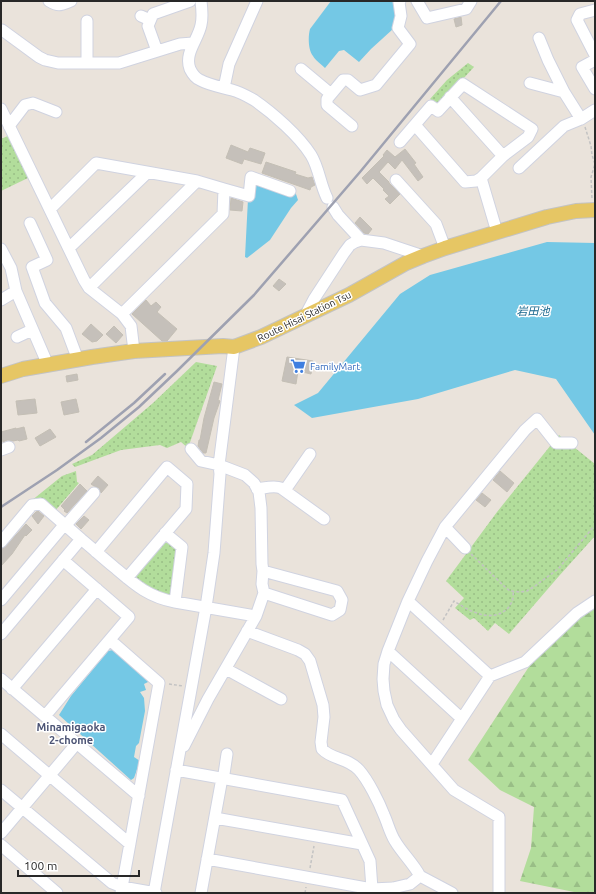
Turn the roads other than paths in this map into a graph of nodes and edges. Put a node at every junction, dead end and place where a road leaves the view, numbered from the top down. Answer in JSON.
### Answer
{"nodes":[{"id":1,"x":49,"y":1,"type":"edge"},
{"id":2,"x":71,"y":1,"type":"edge"},
{"id":3,"x":190,"y":1,"type":"edge"},
{"id":4,"x":201,"y":1,"type":"edge"},
{"id":5,"x":257,"y":1,"type":"edge"},
{"id":6,"x":400,"y":1,"type":"edge"},
{"id":7,"x":417,"y":1,"type":"edge"},
{"id":8,"x":471,"y":1,"type":"edge"},
{"id":9,"x":595,"y":10,"type":"edge"},
{"id":10,"x":87,"y":21,"type":"dead end"},
{"id":11,"x":2,"y":30,"type":"dead end"},
{"id":12,"x":539,"y":38,"type":"dead end"},
{"id":13,"x":193,"y":42,"type":"junction"},
{"id":14,"x":157,"y":51,"type":"junction"},
{"id":15,"x":595,"y":55,"type":"edge"},
{"id":16,"x":595,"y":60,"type":"edge"},
{"id":17,"x":87,"y":63,"type":"junction"},
{"id":18,"x":301,"y":69,"type":"dead end"},
{"id":19,"x":530,"y":83,"type":"dead end"},
{"id":20,"x":224,"y":88,"type":"junction"},
{"id":21,"x":595,"y":89,"type":"edge"},
{"id":22,"x":564,"y":92,"type":"junction"},
{"id":23,"x":331,"y":94,"type":"junction"},
{"id":24,"x":450,"y":97,"type":"junction"},
{"id":25,"x":1,"y":109,"type":"edge"},
{"id":26,"x":595,"y":110,"type":"edge"},
{"id":27,"x":56,"y":112,"type":"dead end"},
{"id":28,"x":581,"y":118,"type":"junction"},
{"id":29,"x":415,"y":125,"type":"junction"},
{"id":30,"x":9,"y":126,"type":"junction"},
{"id":31,"x":352,"y":126,"type":"dead end"},
{"id":32,"x":400,"y":142,"type":"dead end"},
{"id":33,"x":503,"y":156,"type":"junction"},
{"id":34,"x":520,"y":168,"type":"dead end"},
{"id":35,"x":147,"y":172,"type":"junction"},
{"id":36,"x":481,"y":178,"type":"junction"},
{"id":37,"x":396,"y":180,"type":"dead end"},
{"id":38,"x":197,"y":181,"type":"junction"},
{"id":39,"x":224,"y":189,"type":"junction"},
{"id":40,"x":290,"y":191,"type":"dead end"},
{"id":41,"x":50,"y":209,"type":"junction"},
{"id":42,"x":593,"y":210,"type":"edge"},
{"id":43,"x":30,"y":223,"type":"dead end"},
{"id":44,"x":497,"y":232,"type":"junction"},
{"id":45,"x":361,"y":240,"type":"junction"},
{"id":46,"x":69,"y":248,"type":"junction"},
{"id":47,"x":445,"y":248,"type":"junction"},
{"id":48,"x":1,"y":250,"type":"edge"},
{"id":49,"x":423,"y":256,"type":"junction"},
{"id":50,"x":89,"y":288,"type":"junction"},
{"id":51,"x":16,"y":291,"type":"junction"},
{"id":52,"x":1,"y":300,"type":"edge"},
{"id":53,"x":122,"y":314,"type":"junction"},
{"id":54,"x":305,"y":316,"type":"junction"},
{"id":55,"x":32,"y":330,"type":"junction"},
{"id":56,"x":17,"y":337,"type":"dead end"},
{"id":57,"x":234,"y":347,"type":"junction"},
{"id":58,"x":134,"y":351,"type":"junction"},
{"id":59,"x":78,"y":360,"type":"junction"},
{"id":60,"x":48,"y":365,"type":"junction"},
{"id":61,"x":1,"y":376,"type":"edge"},
{"id":62,"x":572,"y":443,"type":"dead end"},
{"id":63,"x":191,"y":449,"type":"dead end"},
{"id":64,"x":310,"y":454,"type":"dead end"},
{"id":65,"x":219,"y":465,"type":"junction"},
{"id":66,"x":257,"y":489,"type":"junction"},
{"id":67,"x":285,"y":490,"type":"junction"},
{"id":68,"x":94,"y":492,"type":"dead end"},
{"id":69,"x":324,"y":519,"type":"dead end"},
{"id":70,"x":65,"y":525,"type":"junction"},
{"id":71,"x":445,"y":527,"type":"junction"},
{"id":72,"x":165,"y":533,"type":"junction"},
{"id":73,"x":81,"y":539,"type":"junction"},
{"id":74,"x":1,"y":542,"type":"edge"},
{"id":75,"x":465,"y":548,"type":"road end"},
{"id":76,"x":96,"y":552,"type":"junction"},
{"id":77,"x":63,"y":560,"type":"junction"},
{"id":78,"x":263,"y":571,"type":"junction"},
{"id":79,"x":127,"y":578,"type":"junction"},
{"id":80,"x":97,"y":589,"type":"junction"},
{"id":81,"x":264,"y":593,"type":"junction"},
{"id":82,"x":1,"y":600,"type":"edge"},
{"id":83,"x":408,"y":601,"type":"junction"},
{"id":84,"x":595,"y":601,"type":"edge"},
{"id":85,"x":175,"y":602,"type":"junction"},
{"id":86,"x":206,"y":607,"type":"junction"},
{"id":87,"x":256,"y":616,"type":"junction"},
{"id":88,"x":248,"y":631,"type":"junction"},
{"id":89,"x":1,"y":634,"type":"edge"},
{"id":90,"x":110,"y":640,"type":"junction"},
{"id":91,"x":388,"y":651,"type":"junction"},
{"id":92,"x":226,"y":668,"type":"junction"},
{"id":93,"x":490,"y":676,"type":"junction"},
{"id":94,"x":1,"y":679,"type":"edge"},
{"id":95,"x":12,"y":689,"type":"junction"},
{"id":96,"x":208,"y":699,"type":"junction"},
{"id":97,"x":281,"y":699,"type":"dead end"},
{"id":98,"x":188,"y":704,"type":"junction"},
{"id":99,"x":45,"y":716,"type":"junction"},
{"id":100,"x":462,"y":718,"type":"junction"},
{"id":101,"x":1,"y":734,"type":"edge"},
{"id":102,"x":77,"y":743,"type":"junction"},
{"id":103,"x":227,"y":754,"type":"dead end"},
{"id":104,"x":179,"y":756,"type":"junction"},
{"id":105,"x":432,"y":764,"type":"junction"},
{"id":106,"x":176,"y":770,"type":"junction"},
{"id":107,"x":50,"y":776,"type":"junction"},
{"id":108,"x":222,"y":778,"type":"junction"},
{"id":109,"x":1,"y":790,"type":"edge"},
{"id":110,"x":139,"y":796,"type":"junction"},
{"id":111,"x":23,"y":808,"type":"junction"},
{"id":112,"x":215,"y":818,"type":"junction"},
{"id":113,"x":1,"y":833,"type":"edge"},
{"id":114,"x":130,"y":844,"type":"junction"},
{"id":115,"x":362,"y":844,"type":"junction"},
{"id":116,"x":1,"y":845,"type":"edge"},
{"id":117,"x":207,"y":859,"type":"junction"},
{"id":118,"x":420,"y":876,"type":"junction"},
{"id":119,"x":122,"y":890,"type":"edge"},
{"id":120,"x":371,"y":891,"type":"edge"},
{"id":121,"x":57,"y":893,"type":"edge"},
{"id":122,"x":155,"y":893,"type":"edge"},
{"id":123,"x":201,"y":893,"type":"edge"},
{"id":124,"x":452,"y":893,"type":"edge"},
{"id":125,"x":499,"y":893,"type":"edge"}],
"edges":[{"from":1,"to":2,"type":"street"},
{"from":3,"to":14,"type":"street"},
{"from":4,"to":13,"type":"street"},
{"from":5,"to":20,"type":"street"},
{"from":6,"to":23,"type":"street"},
{"from":7,"to":8,"type":"street"},
{"from":9,"to":15,"type":"street"},
{"from":10,"to":17,"type":"street"},
{"from":11,"to":17,"type":"street"},
{"from":12,"to":22,"type":"street"},
{"from":13,"to":14,"type":"street"},
{"from":13,"to":20,"type":"street"},
{"from":14,"to":17,"type":"street"},
{"from":16,"to":21,"type":"street"},
{"from":18,"to":23,"type":"street"},
{"from":19,"to":22,"type":"street"},
{"from":20,"to":45,"type":"street"},
{"from":22,"to":28,"type":"street"},
{"from":23,"to":31,"type":"street"},
{"from":24,"to":29,"type":"street"},
{"from":24,"to":33,"type":"street"},
{"from":24,"to":33,"type":"street"},
{"from":25,"to":30,"type":"street"},
{"from":26,"to":28,"type":"street"},
{"from":27,"to":30,"type":"street"},
{"from":28,"to":34,"type":"street"},
{"from":29,"to":32,"type":"street"},
{"from":29,"to":36,"type":"street"},
{"from":30,"to":41,"type":"street"},
{"from":33,"to":36,"type":"street"},
{"from":35,"to":38,"type":"street"},
{"from":35,"to":41,"type":"street"},
{"from":35,"to":46,"type":"street"},
{"from":36,"to":44,"type":"street"},
{"from":37,"to":47,"type":"street"},
{"from":38,"to":39,"type":"street"},
{"from":38,"to":50,"type":"street"},
{"from":39,"to":40,"type":"street"},
{"from":39,"to":53,"type":"street"},
{"from":41,"to":46,"type":"street"},
{"from":42,"to":44,"type":"main road","name":"Route Hisai Station Tsu"},
{"from":43,"to":59,"type":"street"},
{"from":44,"to":47,"type":"main road","name":"Route Hisai Station Tsu"},
{"from":45,"to":49,"type":"street"},
{"from":45,"to":54,"type":"street"},
{"from":46,"to":50,"type":"street"},
{"from":47,"to":49,"type":"main road","name":"Route Hisai Station Tsu"},
{"from":48,"to":51,"type":"street"},
{"from":49,"to":54,"type":"main road","name":"Route Hisai Station Tsu"},
{"from":50,"to":53,"type":"street"},
{"from":51,"to":52,"type":"street"},
{"from":51,"to":55,"type":"street"},
{"from":53,"to":58,"type":"street"},
{"from":54,"to":57,"type":"main road","name":"Route Hisai Station Tsu"},
{"from":55,"to":56,"type":"street"},
{"from":55,"to":60,"type":"street"},
{"from":57,"to":58,"type":"main road","name":"Route Hisai Station Tsu"},
{"from":57,"to":65,"type":"street"},
{"from":58,"to":59,"type":"main road","name":"Route Hisai Station Tsu"},
{"from":59,"to":60,"type":"main road","name":"Route Hisai Station Tsu"},
{"from":60,"to":61,"type":"main road","name":"Route Hisai Station Tsu"},
{"from":62,"to":71,"type":"street"},
{"from":63,"to":65,"type":"street"},
{"from":64,"to":67,"type":"street"},
{"from":65,"to":66,"type":"street"},
{"from":65,"to":86,"type":"street"},
{"from":66,"to":67,"type":"street"},
{"from":66,"to":78,"type":"street"},
{"from":67,"to":69,"type":"street"},
{"from":68,"to":70,"type":"street"},
{"from":70,"to":73,"type":"street"},
{"from":70,"to":74,"type":"street"},
{"from":70,"to":82,"type":"street"},
{"from":71,"to":75,"type":"street"},
{"from":71,"to":83,"type":"street"},
{"from":72,"to":76,"type":"street"},
{"from":72,"to":79,"type":"street"},
{"from":72,"to":85,"type":"street"},
{"from":73,"to":76,"type":"street"},
{"from":73,"to":77,"type":"street"},
{"from":76,"to":79,"type":"street"},
{"from":77,"to":80,"type":"street"},
{"from":77,"to":89,"type":"street"},
{"from":78,"to":81,"type":"street"},
{"from":78,"to":81,"type":"street"},
{"from":79,"to":85,"type":"street"},
{"from":80,"to":90,"type":"street"},
{"from":80,"to":95,"type":"street"},
{"from":81,"to":87,"type":"street"},
{"from":83,"to":91,"type":"street"},
{"from":83,"to":93,"type":"street"},
{"from":84,"to":93,"type":"street"},
{"from":85,"to":86,"type":"street"},
{"from":86,"to":87,"type":"street"},
{"from":86,"to":98,"type":"street"},
{"from":87,"to":88,"type":"street"},
{"from":88,"to":92,"type":"street"},
{"from":88,"to":118,"type":"street"},
{"from":90,"to":99,"type":"street"},
{"from":90,"to":110,"type":"street"},
{"from":91,"to":100,"type":"street"},
{"from":91,"to":105,"type":"street"},
{"from":92,"to":96,"type":"street"},
{"from":92,"to":97,"type":"street"},
{"from":93,"to":100,"type":"street"},
{"from":94,"to":95,"type":"street"},
{"from":95,"to":99,"type":"street"},
{"from":96,"to":98,"type":"street"},
{"from":96,"to":104,"type":"street"},
{"from":98,"to":104,"type":"street"},
{"from":99,"to":102,"type":"street"},
{"from":100,"to":105,"type":"street"},
{"from":101,"to":107,"type":"street"},
{"from":102,"to":107,"type":"street"},
{"from":102,"to":110,"type":"street"},
{"from":103,"to":108,"type":"street"},
{"from":104,"to":106,"type":"street"},
{"from":105,"to":125,"type":"street"},
{"from":106,"to":108,"type":"street"},
{"from":106,"to":122,"type":"street"},
{"from":107,"to":111,"type":"street"},
{"from":107,"to":114,"type":"street"},
{"from":108,"to":112,"type":"street"},
{"from":108,"to":115,"type":"street"},
{"from":109,"to":111,"type":"street"},
{"from":110,"to":114,"type":"street"},
{"from":111,"to":113,"type":"street"},
{"from":111,"to":119,"type":"street"},
{"from":112,"to":115,"type":"street"},
{"from":112,"to":117,"type":"street"},
{"from":114,"to":119,"type":"street"},
{"from":115,"to":120,"type":"street"},
{"from":116,"to":121,"type":"street"},
{"from":117,"to":120,"type":"street"},
{"from":117,"to":123,"type":"street"},
{"from":118,"to":120,"type":"street"},
{"from":118,"to":124,"type":"street"},
{"from":119,"to":122,"type":"street"}]}
